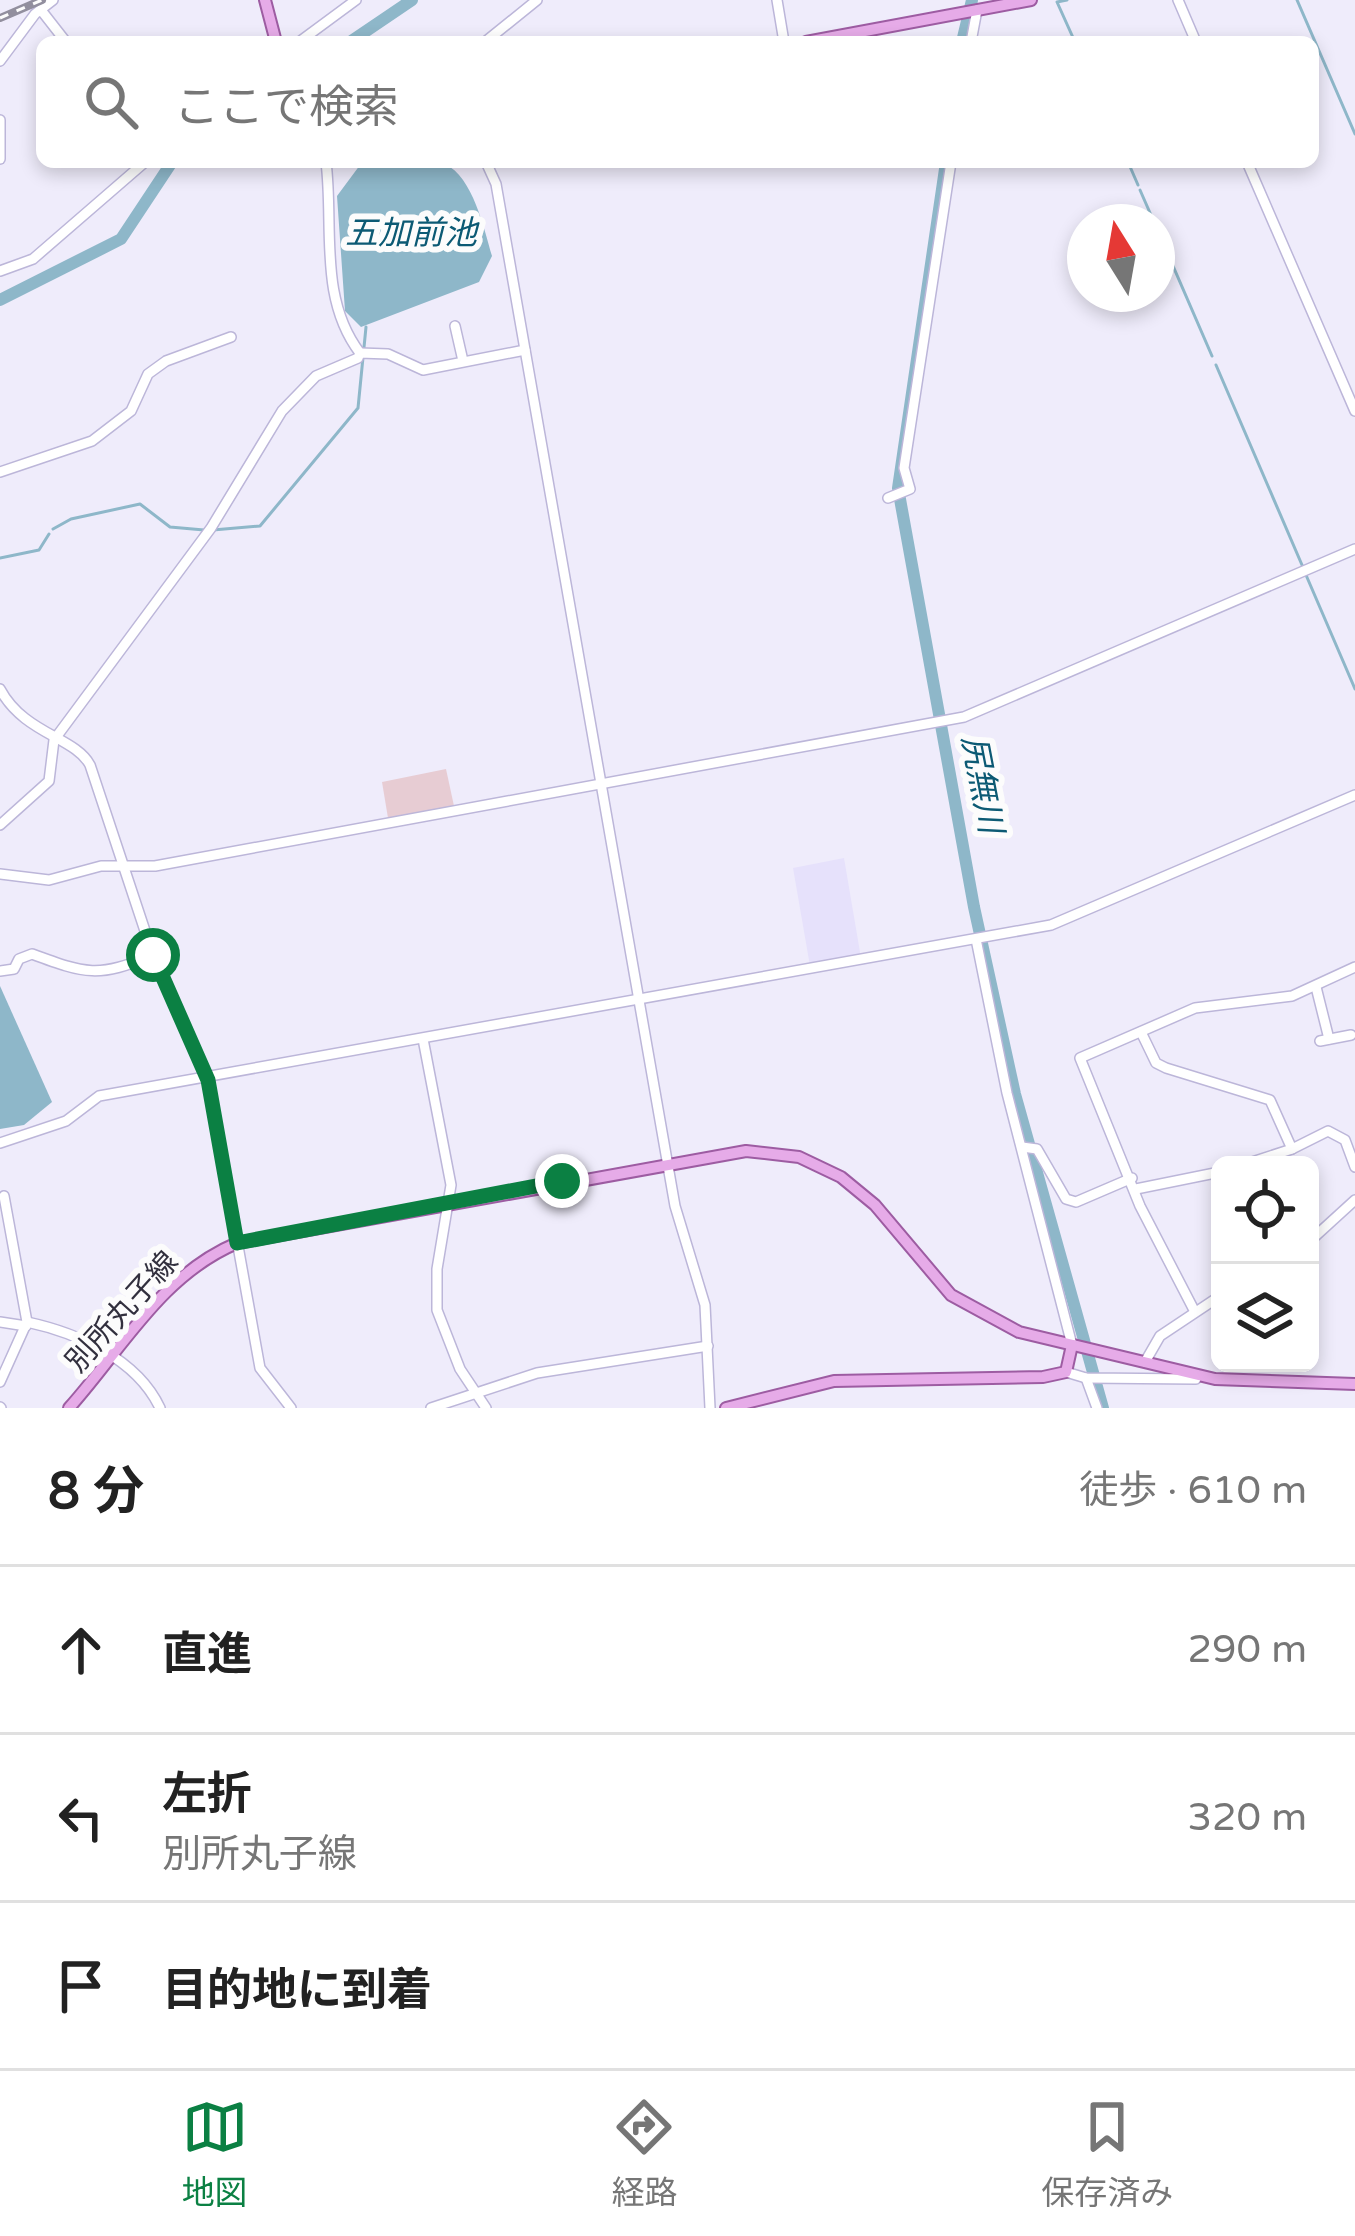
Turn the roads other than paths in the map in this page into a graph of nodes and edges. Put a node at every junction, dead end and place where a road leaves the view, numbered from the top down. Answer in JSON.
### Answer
{"nodes":[{"id":1,"x":53,"y":0,"type":"edge"},
{"id":2,"x":265,"y":0,"type":"edge"},
{"id":3,"x":356,"y":0,"type":"edge"},
{"id":4,"x":537,"y":0,"type":"edge"},
{"id":5,"x":777,"y":0,"type":"edge"},
{"id":6,"x":1031,"y":0,"type":"edge"},
{"id":7,"x":1178,"y":0,"type":"edge"},
{"id":8,"x":40,"y":10,"type":"junction"},
{"id":9,"x":975,"y":10,"type":"junction"},
{"id":10,"x":61,"y":36,"type":"edge"},
{"id":11,"x":274,"y":36,"type":"edge"},
{"id":12,"x":307,"y":36,"type":"edge"},
{"id":13,"x":492,"y":36,"type":"edge"},
{"id":14,"x":783,"y":36,"type":"edge"},
{"id":15,"x":838,"y":36,"type":"edge"},
{"id":16,"x":971,"y":36,"type":"edge"},
{"id":17,"x":1193,"y":36,"type":"edge"},
{"id":18,"x":0,"y":62,"type":"edge"},
{"id":19,"x":0,"y":120,"type":"edge"},
{"id":20,"x":0,"y":159,"type":"edge"},
{"id":21,"x":138,"y":168,"type":"edge"},
{"id":22,"x":326,"y":168,"type":"edge"},
{"id":23,"x":489,"y":168,"type":"edge"},
{"id":24,"x":950,"y":168,"type":"edge"},
{"id":25,"x":1250,"y":168,"type":"edge"},
{"id":26,"x":0,"y":271,"type":"edge"},
{"id":27,"x":455,"y":326,"type":"dead end"},
{"id":28,"x":231,"y":337,"type":"dead end"},
{"id":29,"x":525,"y":350,"type":"junction"},
{"id":30,"x":360,"y":352,"type":"junction"},
{"id":31,"x":463,"y":361,"type":"junction"},
{"id":32,"x":1355,"y":411,"type":"edge"},
{"id":33,"x":0,"y":472,"type":"edge"},
{"id":34,"x":895,"y":495,"type":"dead end"},
{"id":35,"x":1355,"y":549,"type":"edge"},
{"id":36,"x":0,"y":689,"type":"edge"},
{"id":37,"x":54,"y":740,"type":"junction"},
{"id":38,"x":602,"y":784,"type":"junction"},
{"id":39,"x":1355,"y":795,"type":"edge"},
{"id":40,"x":0,"y":825,"type":"edge"},
{"id":41,"x":128,"y":870,"type":"junction"},
{"id":42,"x":0,"y":874,"type":"edge"},
{"id":43,"x":976,"y":939,"type":"junction"},
{"id":44,"x":153,"y":955,"type":"junction"},
{"id":45,"x":1355,"y":967,"type":"edge"},
{"id":46,"x":0,"y":971,"type":"edge"},
{"id":47,"x":1316,"y":987,"type":"junction"},
{"id":48,"x":641,"y":999,"type":"junction"},
{"id":49,"x":1141,"y":1032,"type":"junction"},
{"id":50,"x":1351,"y":1035,"type":"dead end"},
{"id":51,"x":423,"y":1039,"type":"junction"},
{"id":52,"x":208,"y":1080,"type":"junction"},
{"id":53,"x":1351,"y":1142,"type":"edge"},
{"id":54,"x":0,"y":1143,"type":"edge"},
{"id":55,"x":1025,"y":1146,"type":"junction"},
{"id":56,"x":1292,"y":1149,"type":"junction"},
{"id":57,"x":1271,"y":1156,"type":"edge"},
{"id":58,"x":670,"y":1162,"type":"junction"},
{"id":59,"x":1355,"y":1166,"type":"edge"},
{"id":60,"x":1211,"y":1173,"type":"edge"},
{"id":61,"x":1134,"y":1184,"type":"junction"},
{"id":62,"x":4,"y":1196,"type":"dead end"},
{"id":63,"x":1355,"y":1200,"type":"edge"},
{"id":64,"x":449,"y":1201,"type":"junction"},
{"id":65,"x":1319,"y":1233,"type":"edge"},
{"id":66,"x":237,"y":1243,"type":"junction"},
{"id":67,"x":1211,"y":1302,"type":"edge"},
{"id":68,"x":1195,"y":1312,"type":"junction"},
{"id":69,"x":0,"y":1322,"type":"edge"},
{"id":70,"x":27,"y":1324,"type":"junction"},
{"id":71,"x":708,"y":1346,"type":"junction"},
{"id":72,"x":1082,"y":1347,"type":"junction"},
{"id":73,"x":113,"y":1356,"type":"junction"},
{"id":74,"x":1145,"y":1362,"type":"junction"},
{"id":75,"x":1066,"y":1372,"type":"junction"},
{"id":76,"x":1170,"y":1374,"type":"junction"},
{"id":77,"x":1091,"y":1378,"type":"junction"},
{"id":78,"x":1196,"y":1379,"type":"dead end"},
{"id":79,"x":0,"y":1382,"type":"edge"},
{"id":80,"x":1355,"y":1384,"type":"edge"},
{"id":81,"x":475,"y":1389,"type":"junction"},
{"id":82,"x":784,"y":1392,"type":"junction"},
{"id":83,"x":69,"y":1408,"type":"edge"},
{"id":84,"x":160,"y":1408,"type":"edge"},
{"id":85,"x":291,"y":1408,"type":"edge"},
{"id":86,"x":431,"y":1408,"type":"edge"},
{"id":87,"x":486,"y":1408,"type":"edge"},
{"id":88,"x":710,"y":1408,"type":"edge"},
{"id":89,"x":726,"y":1408,"type":"edge"},
{"id":90,"x":789,"y":1408,"type":"edge"},
{"id":91,"x":1097,"y":1408,"type":"edge"}],
"edges":[{"from":1,"to":8,"type":"street"},
{"from":2,"to":11,"type":"main road"},
{"from":3,"to":12,"type":"street"},
{"from":4,"to":13,"type":"street"},
{"from":5,"to":14,"type":"street"},
{"from":6,"to":9,"type":"main road"},
{"from":7,"to":17,"type":"street"},
{"from":8,"to":10,"type":"street"},
{"from":8,"to":18,"type":"street"},
{"from":9,"to":15,"type":"main road"},
{"from":9,"to":16,"type":"street"},
{"from":19,"to":20,"type":"street"},
{"from":21,"to":26,"type":"street"},
{"from":22,"to":30,"type":"street"},
{"from":23,"to":29,"type":"street"},
{"from":24,"to":34,"type":"street"},
{"from":25,"to":32,"type":"street"},
{"from":27,"to":31,"type":"street"},
{"from":28,"to":33,"type":"street"},
{"from":29,"to":31,"type":"street"},
{"from":29,"to":38,"type":"street"},
{"from":30,"to":31,"type":"street"},
{"from":30,"to":37,"type":"street"},
{"from":35,"to":38,"type":"street"},
{"from":36,"to":37,"type":"street"},
{"from":37,"to":40,"type":"street"},
{"from":37,"to":41,"type":"street"},
{"from":38,"to":41,"type":"street"},
{"from":38,"to":48,"type":"street"},
{"from":39,"to":43,"type":"street"},
{"from":41,"to":42,"type":"street"},
{"from":41,"to":44,"type":"street"},
{"from":43,"to":48,"type":"street"},
{"from":43,"to":55,"type":"street"},
{"from":44,"to":46,"type":"street"},
{"from":44,"to":52,"type":"street"},
{"from":45,"to":47,"type":"street"},
{"from":47,"to":49,"type":"street"},
{"from":47,"to":50,"type":"street"},
{"from":48,"to":51,"type":"street"},
{"from":48,"to":58,"type":"street"},
{"from":49,"to":56,"type":"street"},
{"from":49,"to":61,"type":"street"},
{"from":51,"to":52,"type":"street"},
{"from":51,"to":64,"type":"street"},
{"from":52,"to":54,"type":"street"},
{"from":52,"to":66,"type":"street"},
{"from":53,"to":56,"type":"street"},
{"from":53,"to":59,"type":"street"},
{"from":55,"to":61,"type":"street"},
{"from":55,"to":72,"type":"street"},
{"from":56,"to":57,"type":"street"},
{"from":58,"to":64,"type":"main road","name":"別所丸子線"},
{"from":58,"to":71,"type":"street"},
{"from":58,"to":72,"type":"main road","name":"別所丸子線"},
{"from":60,"to":61,"type":"street"},
{"from":61,"to":68,"type":"street"},
{"from":62,"to":70,"type":"street"},
{"from":63,"to":65,"type":"street"},
{"from":64,"to":66,"type":"main road","name":"別所丸子線"},
{"from":64,"to":81,"type":"street"},
{"from":66,"to":73,"type":"main road","name":"別所丸子線"},
{"from":66,"to":85,"type":"street"},
{"from":67,"to":68,"type":"street"},
{"from":68,"to":74,"type":"street"},
{"from":69,"to":70,"type":"street"},
{"from":70,"to":73,"type":"street"},
{"from":70,"to":79,"type":"street"},
{"from":71,"to":81,"type":"street"},
{"from":71,"to":88,"type":"street"},
{"from":72,"to":74,"type":"main road","name":"別所丸子線"},
{"from":72,"to":75,"type":"main road"},
{"from":73,"to":83,"type":"main road","name":"別所丸子線"},
{"from":73,"to":84,"type":"street"},
{"from":74,"to":76,"type":"main road","name":"別所丸子線"},
{"from":75,"to":77,"type":"street"},
{"from":75,"to":82,"type":"main road"},
{"from":76,"to":77,"type":"street"},
{"from":76,"to":78,"type":"street"},
{"from":76,"to":80,"type":"main road","name":"別所丸子線"},
{"from":77,"to":91,"type":"street"},
{"from":81,"to":86,"type":"street"},
{"from":81,"to":87,"type":"street"},
{"from":82,"to":89,"type":"main road"},
{"from":82,"to":90,"type":"street"}]}
